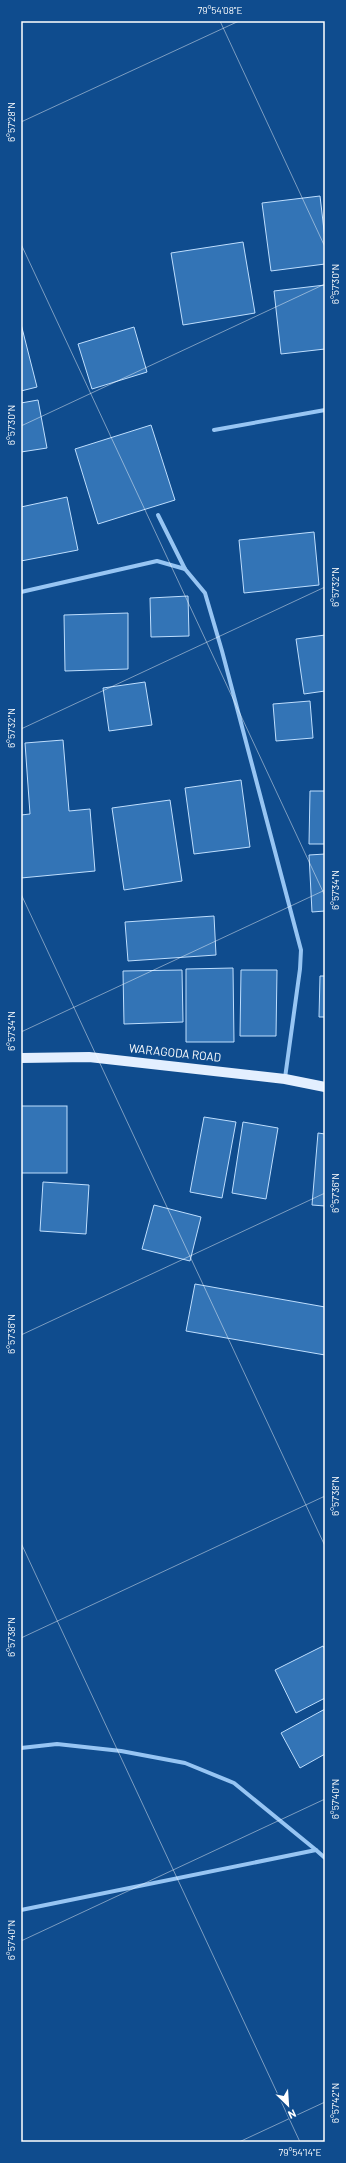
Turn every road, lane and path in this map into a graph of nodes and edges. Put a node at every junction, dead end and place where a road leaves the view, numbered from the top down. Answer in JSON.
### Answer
{"nodes":[{"id":1,"x":325,"y":410,"type":"edge"},
{"id":2,"x":214,"y":430,"type":"dead end"},
{"id":3,"x":158,"y":516,"type":"dead end"},
{"id":4,"x":185,"y":569,"type":"junction"},
{"id":5,"x":21,"y":592,"type":"edge"},
{"id":6,"x":21,"y":1058,"type":"edge"},
{"id":7,"x":284,"y":1079,"type":"junction"},
{"id":8,"x":325,"y":1087,"type":"edge"},
{"id":9,"x":21,"y":1748,"type":"edge"},
{"id":10,"x":316,"y":1850,"type":"junction"},
{"id":11,"x":325,"y":1858,"type":"edge"},
{"id":12,"x":21,"y":1910,"type":"edge"}],
"edges":[{"from":1,"to":2,"type":"street"},
{"from":3,"to":4,"type":"street"},
{"from":4,"to":5,"type":"street"},
{"from":4,"to":7,"type":"street"},
{"from":6,"to":7,"type":"main road","name":"WARAGODA ROAD"},
{"from":7,"to":8,"type":"main road","name":"WARAGODA ROAD"},
{"from":9,"to":10,"type":"street"},
{"from":10,"to":11,"type":"street"},
{"from":10,"to":12,"type":"street"}]}
